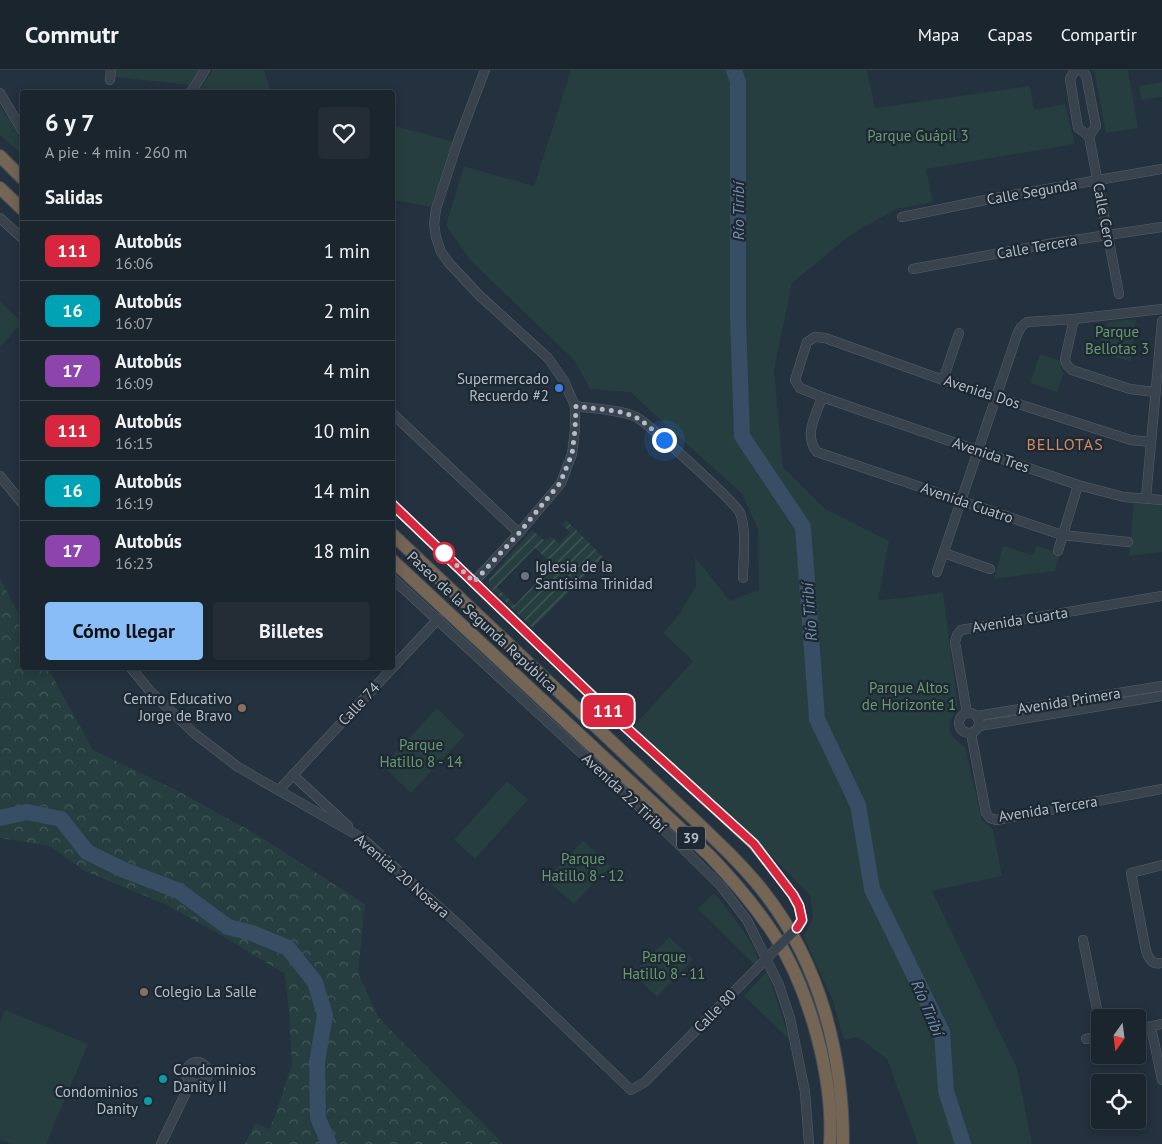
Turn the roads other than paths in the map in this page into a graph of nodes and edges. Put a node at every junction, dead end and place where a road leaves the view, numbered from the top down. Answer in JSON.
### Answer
{"nodes":[{"id":1,"x":111,"y":70,"type":"edge"},
{"id":2,"x":205,"y":70,"type":"edge"},
{"id":3,"x":485,"y":70,"type":"edge"},
{"id":4,"x":1075,"y":70,"type":"edge"},
{"id":5,"x":1082,"y":70,"type":"edge"},
{"id":6,"x":110,"y":80,"type":"dead end"},
{"id":7,"x":193,"y":90,"type":"edge"},
{"id":8,"x":0,"y":93,"type":"edge"},
{"id":9,"x":20,"y":127,"type":"edge"},
{"id":10,"x":1089,"y":136,"type":"junction"},
{"id":11,"x":0,"y":156,"type":"edge"},
{"id":12,"x":1162,"y":169,"type":"edge"},
{"id":13,"x":20,"y":176,"type":"edge"},
{"id":14,"x":1097,"y":181,"type":"junction"},
{"id":15,"x":0,"y":188,"type":"edge"},
{"id":16,"x":20,"y":207,"type":"edge"},
{"id":17,"x":902,"y":217,"type":"dead end"},
{"id":18,"x":0,"y":218,"type":"edge"},
{"id":19,"x":1162,"y":227,"type":"edge"},
{"id":20,"x":1108,"y":235,"type":"junction"},
{"id":21,"x":20,"y":236,"type":"edge"},
{"id":22,"x":913,"y":269,"type":"dead end"},
{"id":23,"x":1119,"y":294,"type":"dead end"},
{"id":24,"x":1162,"y":309,"type":"edge"},
{"id":25,"x":1074,"y":319,"type":"junction"},
{"id":26,"x":1162,"y":320,"type":"edge"},
{"id":27,"x":959,"y":334,"type":"dead end"},
{"id":28,"x":815,"y":337,"type":"joint"},
{"id":29,"x":944,"y":380,"type":"junction"},
{"id":30,"x":1156,"y":392,"type":"junction"},
{"id":31,"x":822,"y":397,"type":"junction"},
{"id":32,"x":996,"y":397,"type":"junction"},
{"id":33,"x":576,"y":406,"type":"junction"},
{"id":34,"x":395,"y":416,"type":"edge"},
{"id":35,"x":1150,"y":442,"type":"junction"},
{"id":36,"x":977,"y":450,"type":"junction"},
{"id":37,"x":0,"y":476,"type":"edge"},
{"id":38,"x":1078,"y":485,"type":"junction"},
{"id":39,"x":1146,"y":498,"type":"junction"},
{"id":40,"x":1162,"y":500,"type":"edge"},
{"id":41,"x":20,"y":501,"type":"edge"},
{"id":42,"x":961,"y":501,"type":"junction"},
{"id":43,"x":395,"y":507,"type":"edge"},
{"id":44,"x":519,"y":533,"type":"junction"},
{"id":45,"x":1062,"y":535,"type":"junction"},
{"id":46,"x":395,"y":537,"type":"edge"},
{"id":47,"x":1128,"y":542,"type":"dead end"},
{"id":48,"x":1058,"y":551,"type":"dead end"},
{"id":49,"x":944,"y":553,"type":"junction"},
{"id":50,"x":395,"y":563,"type":"edge"},
{"id":51,"x":990,"y":569,"type":"dead end"},
{"id":52,"x":937,"y":572,"type":"dead end"},
{"id":53,"x":743,"y":578,"type":"dead end"},
{"id":54,"x":395,"y":581,"type":"edge"},
{"id":55,"x":474,"y":582,"type":"junction"},
{"id":56,"x":1162,"y":596,"type":"edge"},
{"id":57,"x":436,"y":602,"type":"junction"},
{"id":58,"x":438,"y":619,"type":"junction"},
{"id":59,"x":395,"y":665,"type":"edge"},
{"id":60,"x":133,"y":670,"type":"edge"},
{"id":61,"x":390,"y":670,"type":"edge"},
{"id":62,"x":1162,"y":686,"type":"edge"},
{"id":63,"x":1162,"y":696,"type":"edge"},
{"id":64,"x":966,"y":712,"type":"junction"},
{"id":65,"x":976,"y":716,"type":"junction"},
{"id":66,"x":979,"y":726,"type":"junction"},
{"id":67,"x":971,"y":733,"type":"junction"},
{"id":68,"x":292,"y":775,"type":"junction"},
{"id":69,"x":1162,"y":789,"type":"edge"},
{"id":70,"x":279,"y":790,"type":"junction"},
{"id":71,"x":362,"y":838,"type":"junction"},
{"id":72,"x":1162,"y":865,"type":"edge"},
{"id":73,"x":1083,"y":940,"type":"dead end"},
{"id":74,"x":767,"y":958,"type":"junction"},
{"id":75,"x":1162,"y":963,"type":"edge"},
{"id":76,"x":1097,"y":1009,"type":"edge"},
{"id":77,"x":1162,"y":1024,"type":"edge"},
{"id":78,"x":1151,"y":1027,"type":"junction"},
{"id":79,"x":1146,"y":1028,"type":"edge"},
{"id":80,"x":1091,"y":1037,"type":"edge"},
{"id":81,"x":1086,"y":1038,"type":"dead end"},
{"id":82,"x":1162,"y":1080,"type":"edge"},
{"id":83,"x":191,"y":1082,"type":"dead end"},
{"id":84,"x":631,"y":1090,"type":"joint"},
{"id":85,"x":162,"y":1144,"type":"edge"},
{"id":86,"x":809,"y":1144,"type":"edge"},
{"id":87,"x":830,"y":1144,"type":"edge"},
{"id":88,"x":843,"y":1144,"type":"edge"}],
"edges":[{"from":1,"to":6,"type":"street"},
{"from":2,"to":7,"type":"street"},
{"from":3,"to":33,"type":"street"},
{"from":4,"to":10,"type":"street","name":"Calle Cero"},
{"from":5,"to":10,"type":"street","name":"Calle Cero"},
{"from":8,"to":9,"type":"street"},
{"from":10,"to":14,"type":"street","name":"Calle Cero"},
{"from":11,"to":13,"type":"highway"},
{"from":12,"to":14,"type":"street","name":"Calle Segunda"},
{"from":14,"to":17,"type":"street","name":"Calle Segunda"},
{"from":14,"to":20,"type":"street","name":"Calle Cero"},
{"from":15,"to":16,"type":"highway"},
{"from":18,"to":21,"type":"street"},
{"from":19,"to":20,"type":"street","name":"Calle Tercera"},
{"from":20,"to":22,"type":"street","name":"Calle Tercera"},
{"from":20,"to":23,"type":"street","name":"Calle Cero"},
{"from":24,"to":25,"type":"street"},
{"from":25,"to":30,"type":"street"},
{"from":25,"to":32,"type":"street"},
{"from":26,"to":30,"type":"street"},
{"from":27,"to":29,"type":"street"},
{"from":28,"to":29,"type":"street","name":"Avenida Dos"},
{"from":28,"to":31,"type":"street","name":"Avenida Tres"},
{"from":29,"to":32,"type":"street","name":"Avenida Dos"},
{"from":30,"to":35,"type":"street"},
{"from":31,"to":36,"type":"street","name":"Avenida Tres"},
{"from":31,"to":42,"type":"street","name":"Avenida Cuatro"},
{"from":32,"to":35,"type":"street","name":"Avenida Dos"},
{"from":32,"to":36,"type":"street"},
{"from":33,"to":44,"type":"street"},
{"from":33,"to":53,"type":"street"},
{"from":34,"to":44,"type":"street"},
{"from":35,"to":39,"type":"street"},
{"from":36,"to":38,"type":"street","name":"Avenida Tres"},
{"from":36,"to":42,"type":"street"},
{"from":37,"to":41,"type":"street"},
{"from":38,"to":39,"type":"street","name":"Avenida Tres"},
{"from":38,"to":45,"type":"street"},
{"from":39,"to":40,"type":"street","name":"Avenida Tres"},
{"from":42,"to":45,"type":"street","name":"Avenida Cuatro"},
{"from":42,"to":49,"type":"street"},
{"from":43,"to":55,"type":"street"},
{"from":44,"to":55,"type":"street"},
{"from":45,"to":47,"type":"street","name":"Avenida Cuatro"},
{"from":45,"to":48,"type":"street"},
{"from":46,"to":88,"type":"highway","name":"Paseo de la Segunda República","number":"39"},
{"from":49,"to":51,"type":"street"},
{"from":49,"to":52,"type":"street"},
{"from":50,"to":57,"type":"highway","name":"Paseo de la Segunda República","number":"39"},
{"from":54,"to":58,"type":"street","name":"Avenida 22 Tiribí"},
{"from":55,"to":74,"type":"street","name":"Calle 80","bridge":true},
{"from":56,"to":64,"type":"street","name":"Avenida Cuarta"},
{"from":57,"to":58,"type":"highway"},
{"from":57,"to":87,"type":"highway","name":"Paseo de la Segunda República","number":"39"},
{"from":58,"to":59,"type":"street","name":"Calle 74"},
{"from":58,"to":74,"type":"street","name":"Avenida 22 Tiribí"},
{"from":60,"to":70,"type":"street","name":"Avenida 20 Nosara"},
{"from":61,"to":68,"type":"street","name":"Calle 74"},
{"from":62,"to":65,"type":"street","name":"Avenida Primera"},
{"from":63,"to":66,"type":"street","name":"Avenida Primera"},
{"from":64,"to":65,"type":"street"},
{"from":64,"to":67,"type":"street"},
{"from":65,"to":66,"type":"street"},
{"from":66,"to":67,"type":"street"},
{"from":67,"to":69,"type":"street","name":"Avenida Tercera"},
{"from":68,"to":70,"type":"street","name":"Calle 74"},
{"from":68,"to":71,"type":"street"},
{"from":70,"to":71,"type":"street","name":"Avenida 20 Nosara"},
{"from":71,"to":84,"type":"street","name":"Avenida 20 Nosara"},
{"from":72,"to":75,"type":"street"},
{"from":73,"to":76,"type":"street"},
{"from":74,"to":84,"type":"street","name":"Calle 80"},
{"from":74,"to":86,"type":"street","name":"Avenida 22 Tiribí"},
{"from":77,"to":78,"type":"street"},
{"from":78,"to":79,"type":"street"},
{"from":78,"to":82,"type":"street"},
{"from":80,"to":81,"type":"street"},
{"from":83,"to":85,"type":"street"}]}
